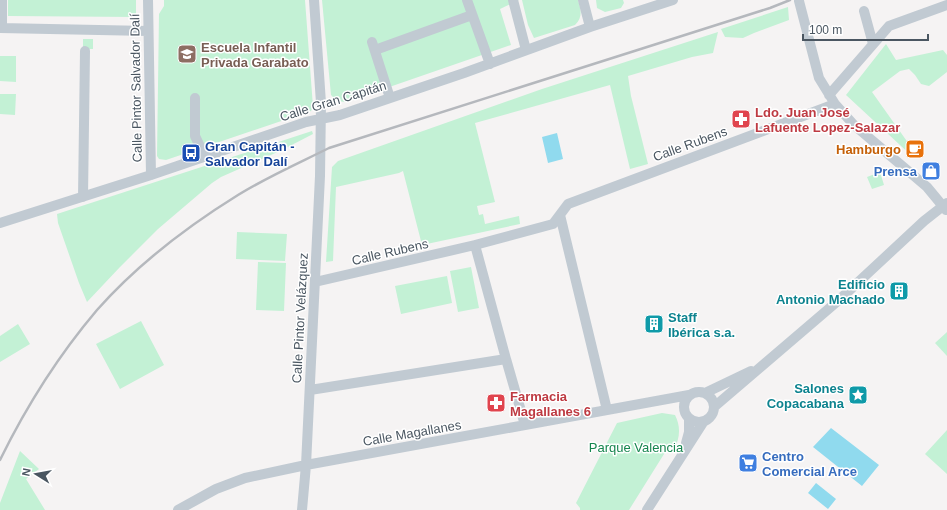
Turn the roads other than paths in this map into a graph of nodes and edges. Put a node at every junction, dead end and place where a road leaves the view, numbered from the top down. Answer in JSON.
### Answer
{"nodes":[{"id":1,"x":2,"y":0,"type":"edge"},
{"id":2,"x":148,"y":0,"type":"edge"},
{"id":3,"x":314,"y":0,"type":"edge"},
{"id":4,"x":467,"y":0,"type":"edge"},
{"id":5,"x":583,"y":0,"type":"edge"},
{"id":6,"x":673,"y":0,"type":"edge"},
{"id":7,"x":799,"y":1,"type":"edge"},
{"id":8,"x":513,"y":2,"type":"edge"},
{"id":9,"x":947,"y":5,"type":"edge"},
{"id":10,"x":864,"y":11,"type":"dead end"},
{"id":11,"x":472,"y":14,"type":"junction"},
{"id":12,"x":590,"y":27,"type":"junction"},
{"id":13,"x":1,"y":28,"type":"edge"},
{"id":14,"x":148,"y":31,"type":"junction"},
{"id":15,"x":873,"y":44,"type":"junction"},
{"id":16,"x":526,"y":50,"type":"junction"},
{"id":17,"x":85,"y":51,"type":"dead end"},
{"id":18,"x":490,"y":64,"type":"junction"},
{"id":19,"x":829,"y":95,"type":"junction"},
{"id":20,"x":195,"y":98,"type":"dead end"},
{"id":21,"x":390,"y":98,"type":"junction"},
{"id":22,"x":835,"y":104,"type":"junction"},
{"id":23,"x":320,"y":124,"type":"junction"},
{"id":24,"x":205,"y":156,"type":"junction"},
{"id":25,"x":151,"y":175,"type":"junction"},
{"id":26,"x":83,"y":197,"type":"junction"},
{"id":27,"x":946,"y":207,"type":"edge"},
{"id":28,"x":560,"y":215,"type":"junction"},
{"id":29,"x":0,"y":223,"type":"edge"},
{"id":30,"x":476,"y":245,"type":"junction"},
{"id":31,"x":315,"y":282,"type":"junction"},
{"id":32,"x":506,"y":359,"type":"junction"},
{"id":33,"x":763,"y":365,"type":"junction"},
{"id":34,"x":310,"y":390,"type":"junction"},
{"id":35,"x":705,"y":393,"type":"junction"},
{"id":36,"x":689,"y":395,"type":"junction"},
{"id":37,"x":656,"y":402,"type":"junction"},
{"id":38,"x":714,"y":407,"type":"junction"},
{"id":39,"x":606,"y":410,"type":"junction"},
{"id":40,"x":686,"y":413,"type":"junction"},
{"id":41,"x":704,"y":421,"type":"junction"},
{"id":42,"x":525,"y":425,"type":"junction"},
{"id":43,"x":684,"y":451,"type":"junction"},
{"id":44,"x":306,"y":465,"type":"junction"},
{"id":45,"x":178,"y":510,"type":"edge"},
{"id":46,"x":302,"y":510,"type":"edge"},
{"id":47,"x":647,"y":510,"type":"edge"}],
"edges":[{"from":1,"to":13,"type":"street"},
{"from":2,"to":14,"type":"street","name":"Calle Pintor Salvador Dalí"},
{"from":3,"to":23,"type":"street","name":"Calle Pintor Velázquez"},
{"from":4,"to":11,"type":"street"},
{"from":5,"to":12,"type":"street"},
{"from":6,"to":12,"type":"street","name":"Calle Gran Capitán"},
{"from":7,"to":19,"type":"street"},
{"from":8,"to":16,"type":"street"},
{"from":9,"to":15,"type":"street"},
{"from":10,"to":15,"type":"street"},
{"from":11,"to":18,"type":"street"},
{"from":11,"to":21,"type":"street"},
{"from":12,"to":16,"type":"street","name":"Calle Gran Capitán"},
{"from":13,"to":14,"type":"street"},
{"from":14,"to":25,"type":"street","name":"Calle Pintor Salvador Dalí"},
{"from":15,"to":19,"type":"street"},
{"from":16,"to":18,"type":"street","name":"Calle Gran Capitán"},
{"from":17,"to":26,"type":"street"},
{"from":18,"to":21,"type":"street","name":"Calle Gran Capitán"},
{"from":19,"to":22,"type":"street"},
{"from":20,"to":24,"type":"street"},
{"from":21,"to":23,"type":"street","name":"Calle Gran Capitán"},
{"from":22,"to":27,"type":"street"},
{"from":22,"to":28,"type":"street","name":"Calle Rubens"},
{"from":23,"to":24,"type":"street","name":"Calle Gran Capitán"},
{"from":23,"to":31,"type":"street","name":"Calle Pintor Velázquez"},
{"from":24,"to":25,"type":"street","name":"Calle Gran Capitán"},
{"from":25,"to":26,"type":"street","name":"Calle Gran Capitán"},
{"from":26,"to":29,"type":"street","name":"Calle Gran Capitán"},
{"from":27,"to":33,"type":"street"},
{"from":28,"to":30,"type":"street","name":"Calle Rubens"},
{"from":28,"to":39,"type":"street"},
{"from":30,"to":31,"type":"street","name":"Calle Rubens"},
{"from":30,"to":32,"type":"street"},
{"from":31,"to":34,"type":"street","name":"Calle Pintor Velázquez"},
{"from":32,"to":34,"type":"street"},
{"from":32,"to":42,"type":"street"},
{"from":33,"to":35,"type":"street"},
{"from":33,"to":38,"type":"street"},
{"from":34,"to":44,"type":"street","name":"Calle Pintor Velázquez"},
{"from":35,"to":36,"type":"street"},
{"from":35,"to":38,"type":"street"},
{"from":36,"to":37,"type":"street","name":"Calle Magallanes"},
{"from":36,"to":40,"type":"street"},
{"from":37,"to":39,"type":"street","name":"Calle Magallanes"},
{"from":37,"to":40,"type":"street","name":"Calle Magallanes"},
{"from":38,"to":41,"type":"street"},
{"from":39,"to":42,"type":"street","name":"Calle Magallanes"},
{"from":40,"to":41,"type":"street"},
{"from":40,"to":43,"type":"street"},
{"from":41,"to":43,"type":"street"},
{"from":42,"to":44,"type":"street","name":"Calle Magallanes"},
{"from":43,"to":47,"type":"street"},
{"from":44,"to":45,"type":"street","name":"Calle Magallanes"},
{"from":44,"to":46,"type":"street","name":"Calle Pintor Velázquez"}]}
